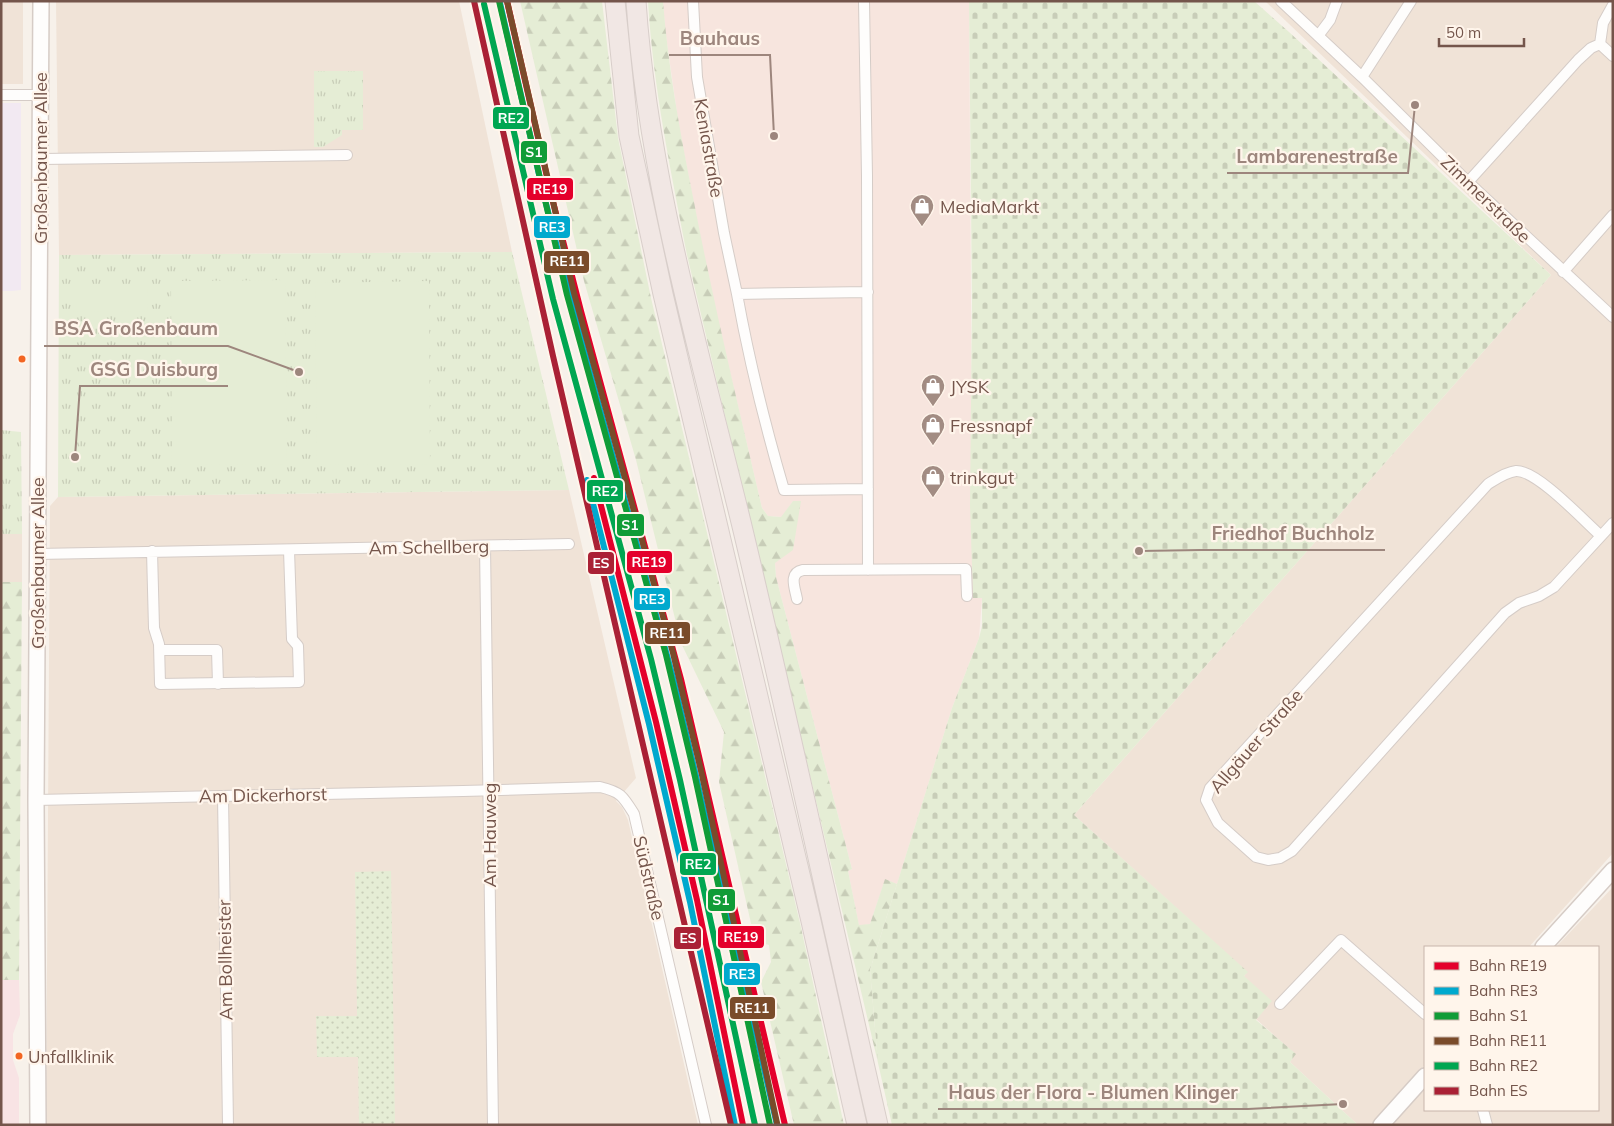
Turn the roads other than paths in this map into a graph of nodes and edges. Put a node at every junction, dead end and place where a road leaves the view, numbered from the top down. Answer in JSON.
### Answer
{"nodes":[{"id":1,"x":41,"y":1,"type":"edge"},
{"id":2,"x":615,"y":1,"type":"edge"},
{"id":3,"x":636,"y":1,"type":"edge"},
{"id":4,"x":693,"y":1,"type":"edge"},
{"id":5,"x":864,"y":1,"type":"edge"},
{"id":6,"x":1281,"y":1,"type":"edge"},
{"id":7,"x":1337,"y":1,"type":"edge"},
{"id":8,"x":1407,"y":2,"type":"edge"},
{"id":9,"x":1613,"y":5,"type":"edge"},
{"id":10,"x":1318,"y":36,"type":"junction"},
{"id":11,"x":1600,"y":44,"type":"junction"},
{"id":12,"x":1613,"y":56,"type":"edge"},
{"id":13,"x":1362,"y":77,"type":"junction"},
{"id":14,"x":1,"y":95,"type":"edge"},
{"id":15,"x":41,"y":95,"type":"junction"},
{"id":16,"x":347,"y":155,"type":"dead end"},
{"id":17,"x":41,"y":159,"type":"junction"},
{"id":18,"x":1468,"y":182,"type":"junction"},
{"id":19,"x":1613,"y":216,"type":"edge"},
{"id":20,"x":1563,"y":272,"type":"junction"},
{"id":21,"x":868,"y":292,"type":"junction"},
{"id":22,"x":737,"y":294,"type":"junction"},
{"id":23,"x":1613,"y":317,"type":"edge"},
{"id":24,"x":868,"y":489,"type":"junction"},
{"id":25,"x":1613,"y":524,"type":"edge"},
{"id":26,"x":1601,"y":536,"type":"junction"},
{"id":27,"x":569,"y":544,"type":"dead end"},
{"id":28,"x":485,"y":546,"type":"junction"},
{"id":29,"x":289,"y":550,"type":"junction"},
{"id":30,"x":152,"y":551,"type":"junction"},
{"id":31,"x":37,"y":554,"type":"junction"},
{"id":32,"x":868,"y":570,"type":"junction"},
{"id":33,"x":966,"y":596,"type":"dead end"},
{"id":34,"x":797,"y":599,"type":"dead end"},
{"id":35,"x":160,"y":650,"type":"junction"},
{"id":36,"x":218,"y":684,"type":"junction"},
{"id":37,"x":489,"y":789,"type":"junction"},
{"id":38,"x":222,"y":796,"type":"junction"},
{"id":39,"x":36,"y":800,"type":"junction"},
{"id":40,"x":1613,"y":870,"type":"edge"},
{"id":41,"x":1544,"y":946,"type":"edge"},
{"id":42,"x":1280,"y":1004,"type":"dead end"},
{"id":43,"x":1424,"y":1013,"type":"edge"},
{"id":44,"x":1424,"y":1077,"type":"edge"},
{"id":45,"x":1483,"y":1111,"type":"edge"},
{"id":46,"x":38,"y":1125,"type":"edge"},
{"id":47,"x":228,"y":1125,"type":"edge"},
{"id":48,"x":493,"y":1125,"type":"edge"},
{"id":49,"x":706,"y":1125,"type":"edge"},
{"id":50,"x":857,"y":1125,"type":"edge"},
{"id":51,"x":878,"y":1125,"type":"edge"},
{"id":52,"x":1381,"y":1125,"type":"edge"},
{"id":53,"x":1486,"y":1125,"type":"edge"}],
"edges":[{"from":1,"to":15,"type":"main road","name":"Großenbaumer Allee"},
{"from":2,"to":50,"type":"highway"},
{"from":3,"to":51,"type":"highway"},
{"from":4,"to":22,"type":"street","name":"Keniastraße"},
{"from":5,"to":21,"type":"street"},
{"from":6,"to":10,"type":"street","name":"Zimmerstraße"},
{"from":7,"to":10,"type":"street"},
{"from":8,"to":13,"type":"street"},
{"from":9,"to":11,"type":"street"},
{"from":10,"to":13,"type":"street","name":"Zimmerstraße"},
{"from":11,"to":12,"type":"street"},
{"from":11,"to":18,"type":"street"},
{"from":13,"to":18,"type":"street","name":"Zimmerstraße"},
{"from":14,"to":15,"type":"street"},
{"from":15,"to":17,"type":"main road","name":"Großenbaumer Allee"},
{"from":16,"to":17,"type":"street"},
{"from":17,"to":31,"type":"main road","name":"Großenbaumer Allee"},
{"from":18,"to":20,"type":"street","name":"Zimmerstraße"},
{"from":19,"to":20,"type":"street"},
{"from":20,"to":23,"type":"street","name":"Zimmerstraße"},
{"from":21,"to":22,"type":"street"},
{"from":21,"to":24,"type":"street"},
{"from":22,"to":24,"type":"street","name":"Keniastraße"},
{"from":24,"to":32,"type":"street"},
{"from":25,"to":26,"type":"street","name":"Allgäuer Straße"},
{"from":26,"to":26,"type":"street","name":"Allgäuer Straße"},
{"from":27,"to":28,"type":"street","name":"Am Schellberg"},
{"from":28,"to":29,"type":"street","name":"Am Schellberg"},
{"from":28,"to":37,"type":"street","name":"Am Hauweg"},
{"from":29,"to":30,"type":"street","name":"Am Schellberg"},
{"from":29,"to":36,"type":"street"},
{"from":30,"to":31,"type":"street","name":"Am Schellberg"},
{"from":30,"to":35,"type":"street"},
{"from":31,"to":39,"type":"main road","name":"Großenbaumer Allee"},
{"from":32,"to":33,"type":"street"},
{"from":32,"to":34,"type":"street"},
{"from":35,"to":36,"type":"street"},
{"from":35,"to":36,"type":"street"},
{"from":37,"to":38,"type":"street","name":"Am Dickerhorst"},
{"from":37,"to":48,"type":"street","name":"Am Hauweg"},
{"from":37,"to":49,"type":"street","name":"Südstraße"},
{"from":38,"to":39,"type":"street","name":"Am Dickerhorst"},
{"from":38,"to":47,"type":"street","name":"Am Bollheister"},
{"from":39,"to":46,"type":"main road","name":"Großenbaumer Allee"},
{"from":40,"to":41,"type":"main road"},
{"from":42,"to":43,"type":"street"},
{"from":44,"to":52,"type":"main road"},
{"from":45,"to":53,"type":"street"}]}
